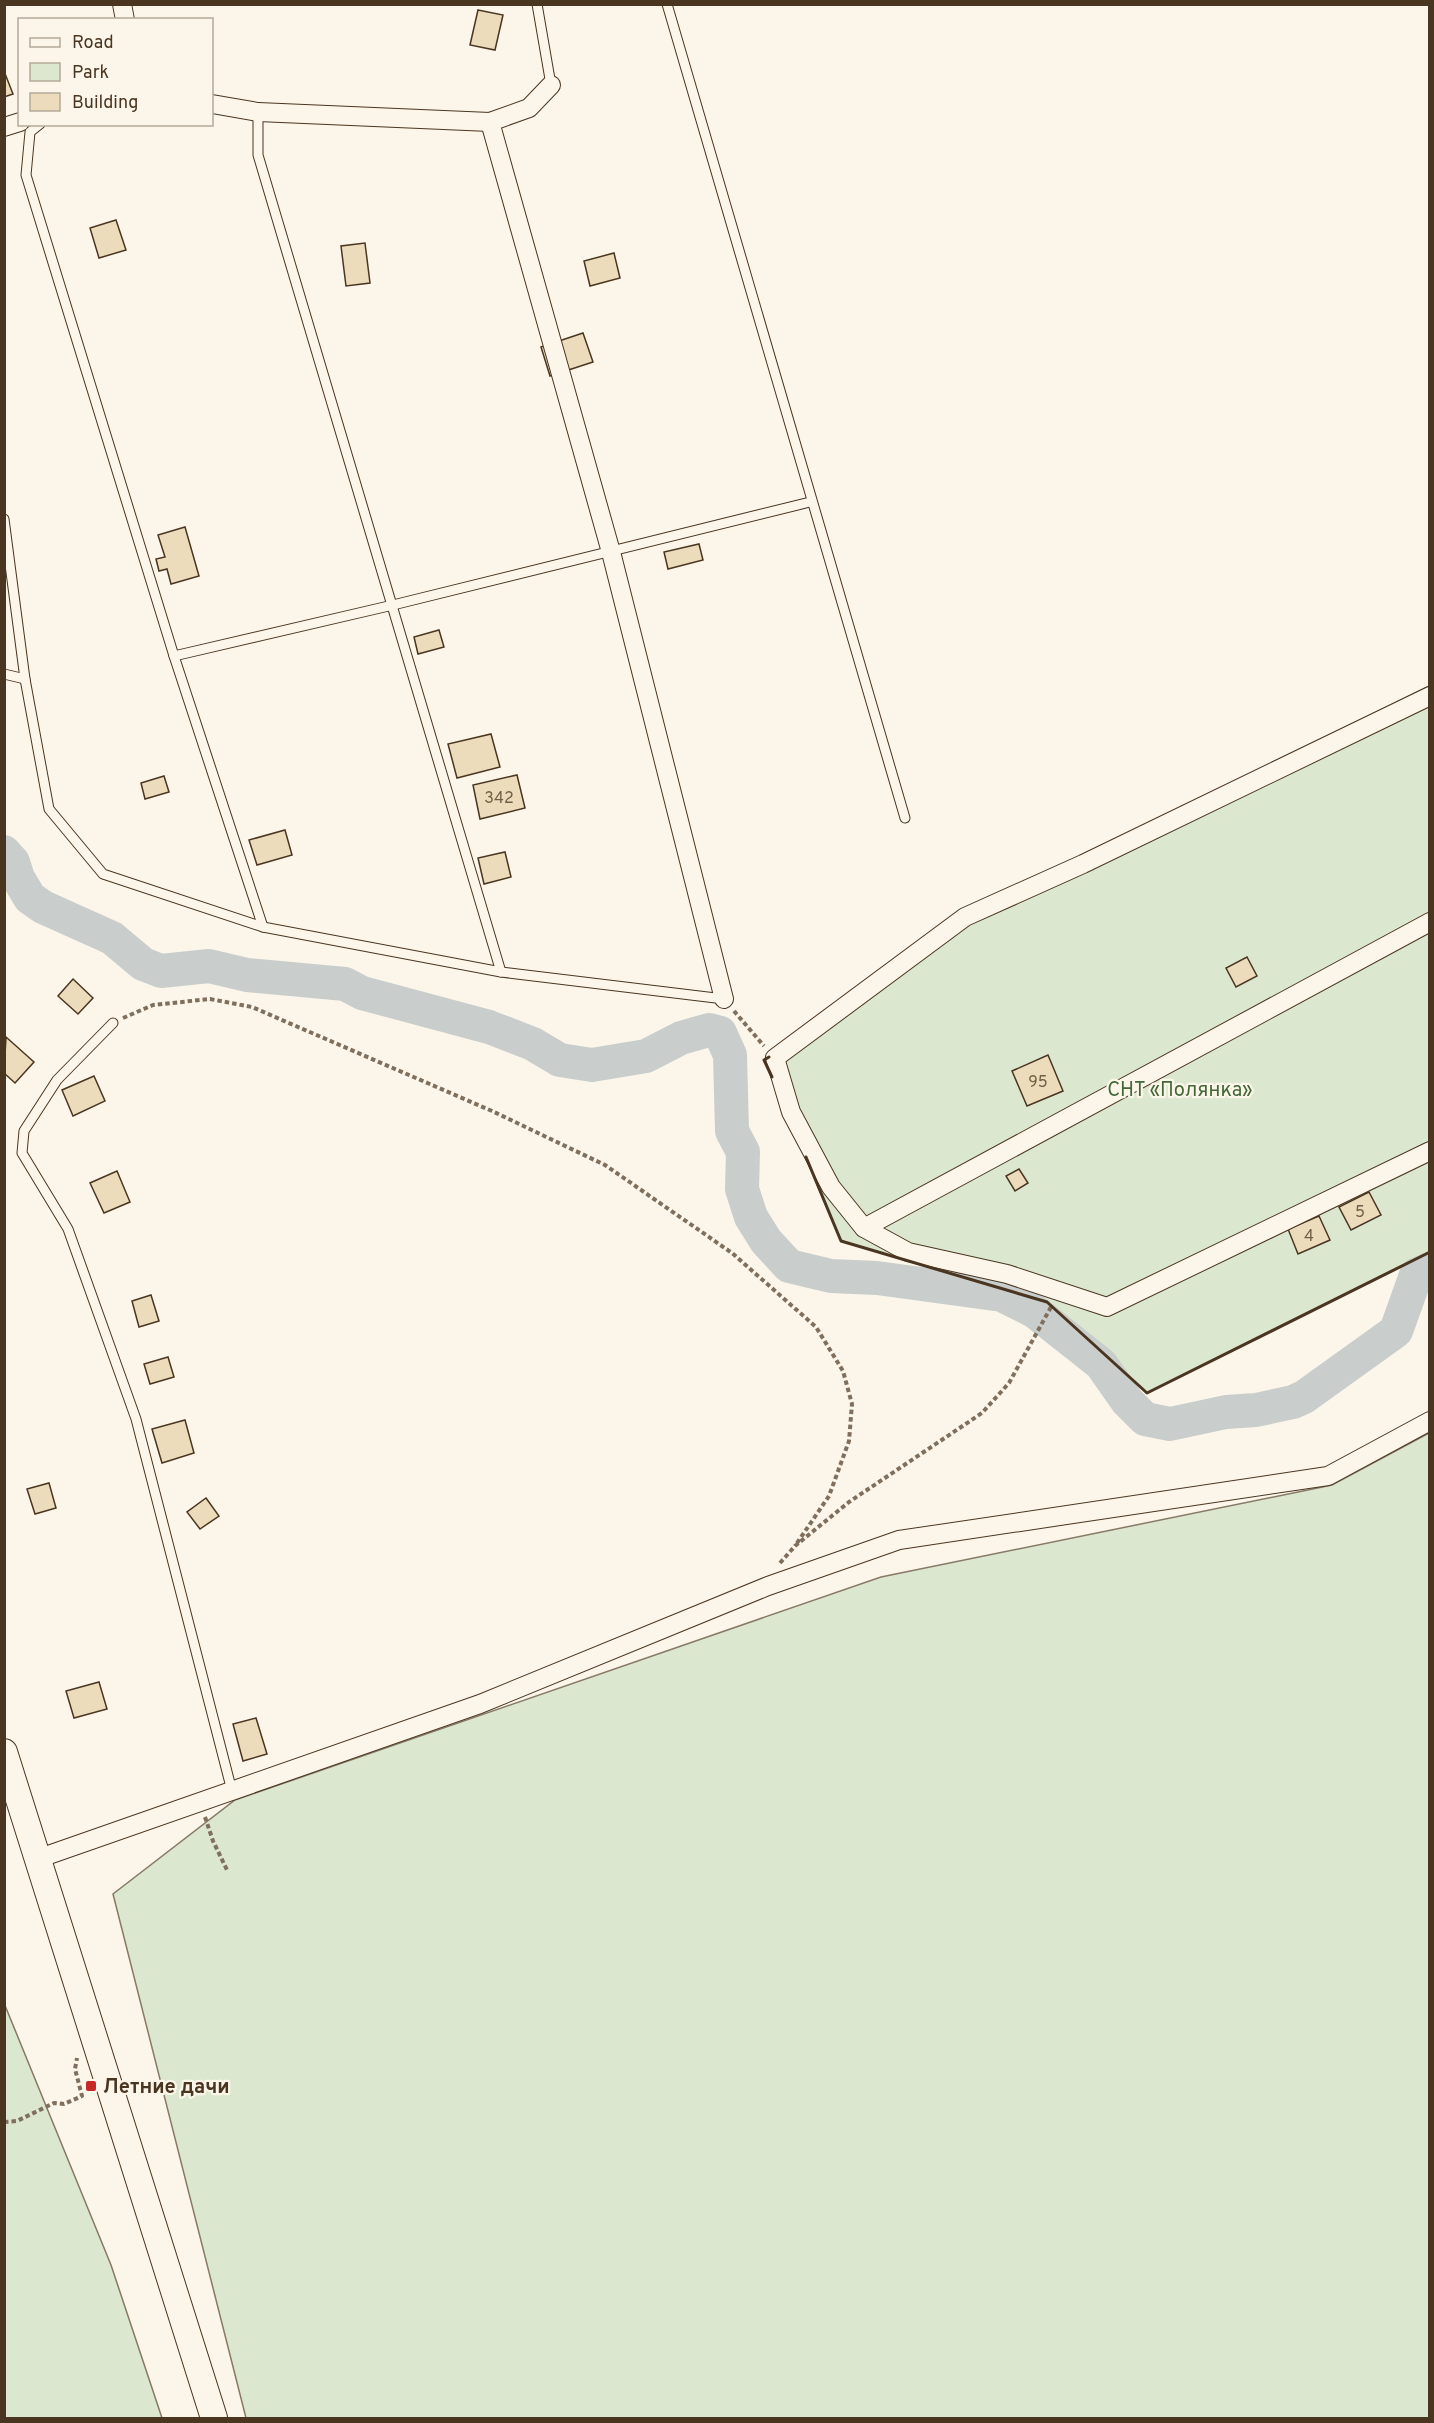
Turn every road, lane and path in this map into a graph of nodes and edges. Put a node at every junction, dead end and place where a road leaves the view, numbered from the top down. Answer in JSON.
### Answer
{"nodes":[{"id":1,"x":537,"y":4,"type":"edge"},
{"id":2,"x":667,"y":4,"type":"edge"},
{"id":3,"x":551,"y":85,"type":"joint"},
{"id":4,"x":213,"y":104,"type":"edge"},
{"id":5,"x":258,"y":112,"type":"junction"},
{"id":6,"x":490,"y":122,"type":"junction"},
{"id":7,"x":38,"y":126,"type":"edge"},
{"id":8,"x":810,"y":502,"type":"junction"},
{"id":9,"x":4,"y":519,"type":"edge"},
{"id":10,"x":611,"y":552,"type":"junction"},
{"id":11,"x":393,"y":605,"type":"junction"},
{"id":12,"x":174,"y":656,"type":"junction"},
{"id":13,"x":4,"y":674,"type":"edge"},
{"id":14,"x":25,"y":679,"type":"junction"},
{"id":15,"x":1430,"y":696,"type":"edge"},
{"id":16,"x":905,"y":818,"type":"dead end"},
{"id":17,"x":1430,"y":922,"type":"edge"},
{"id":18,"x":263,"y":927,"type":"junction"},
{"id":19,"x":501,"y":972,"type":"junction"},
{"id":20,"x":724,"y":999,"type":"junction"},
{"id":21,"x":113,"y":1023,"type":"joint"},
{"id":22,"x":775,"y":1058,"type":"junction"},
{"id":23,"x":1430,"y":1151,"type":"edge"},
{"id":24,"x":864,"y":1228,"type":"junction"},
{"id":25,"x":1052,"y":1306,"type":"dead end"},
{"id":26,"x":1430,"y":1421,"type":"edge"},
{"id":27,"x":795,"y":1546,"type":"junction"},
{"id":28,"x":753,"y":1592,"type":"junction"},
{"id":29,"x":4,"y":1752,"type":"edge"},
{"id":30,"x":232,"y":1791,"type":"junction"},
{"id":31,"x":200,"y":1802,"type":"junction"},
{"id":32,"x":37,"y":1859,"type":"junction"},
{"id":33,"x":228,"y":1872,"type":"dead end"},
{"id":34,"x":78,"y":2049,"type":"dead end"},
{"id":35,"x":4,"y":2122,"type":"edge"},
{"id":36,"x":214,"y":2418,"type":"edge"}],
"edges":[{"from":1,"to":3,"type":"lane"},
{"from":2,"to":8,"type":"lane"},
{"from":3,"to":6,"type":"street"},
{"from":4,"to":5,"type":"street"},
{"from":5,"to":6,"type":"street"},
{"from":5,"to":11,"type":"lane"},
{"from":6,"to":10,"type":"street"},
{"from":7,"to":12,"type":"lane"},
{"from":8,"to":10,"type":"lane"},
{"from":8,"to":16,"type":"lane"},
{"from":9,"to":14,"type":"lane"},
{"from":10,"to":11,"type":"lane"},
{"from":10,"to":20,"type":"street"},
{"from":11,"to":12,"type":"lane"},
{"from":11,"to":19,"type":"lane"},
{"from":12,"to":18,"type":"lane"},
{"from":13,"to":14,"type":"lane"},
{"from":14,"to":18,"type":"lane"},
{"from":15,"to":22,"type":"street"},
{"from":17,"to":24,"type":"street"},
{"from":18,"to":19,"type":"lane"},
{"from":19,"to":20,"type":"lane"},
{"from":20,"to":22,"type":"path"},
{"from":21,"to":27,"type":"path"},
{"from":21,"to":30,"type":"lane"},
{"from":22,"to":24,"type":"street"},
{"from":23,"to":24,"type":"street"},
{"from":25,"to":27,"type":"path"},
{"from":26,"to":28,"type":"street"},
{"from":27,"to":28,"type":"path"},
{"from":28,"to":30,"type":"street"},
{"from":29,"to":32,"type":"street"},
{"from":30,"to":31,"type":"street"},
{"from":31,"to":32,"type":"street"},
{"from":31,"to":33,"type":"path"},
{"from":32,"to":36,"type":"street"},
{"from":34,"to":35,"type":"path"}]}
